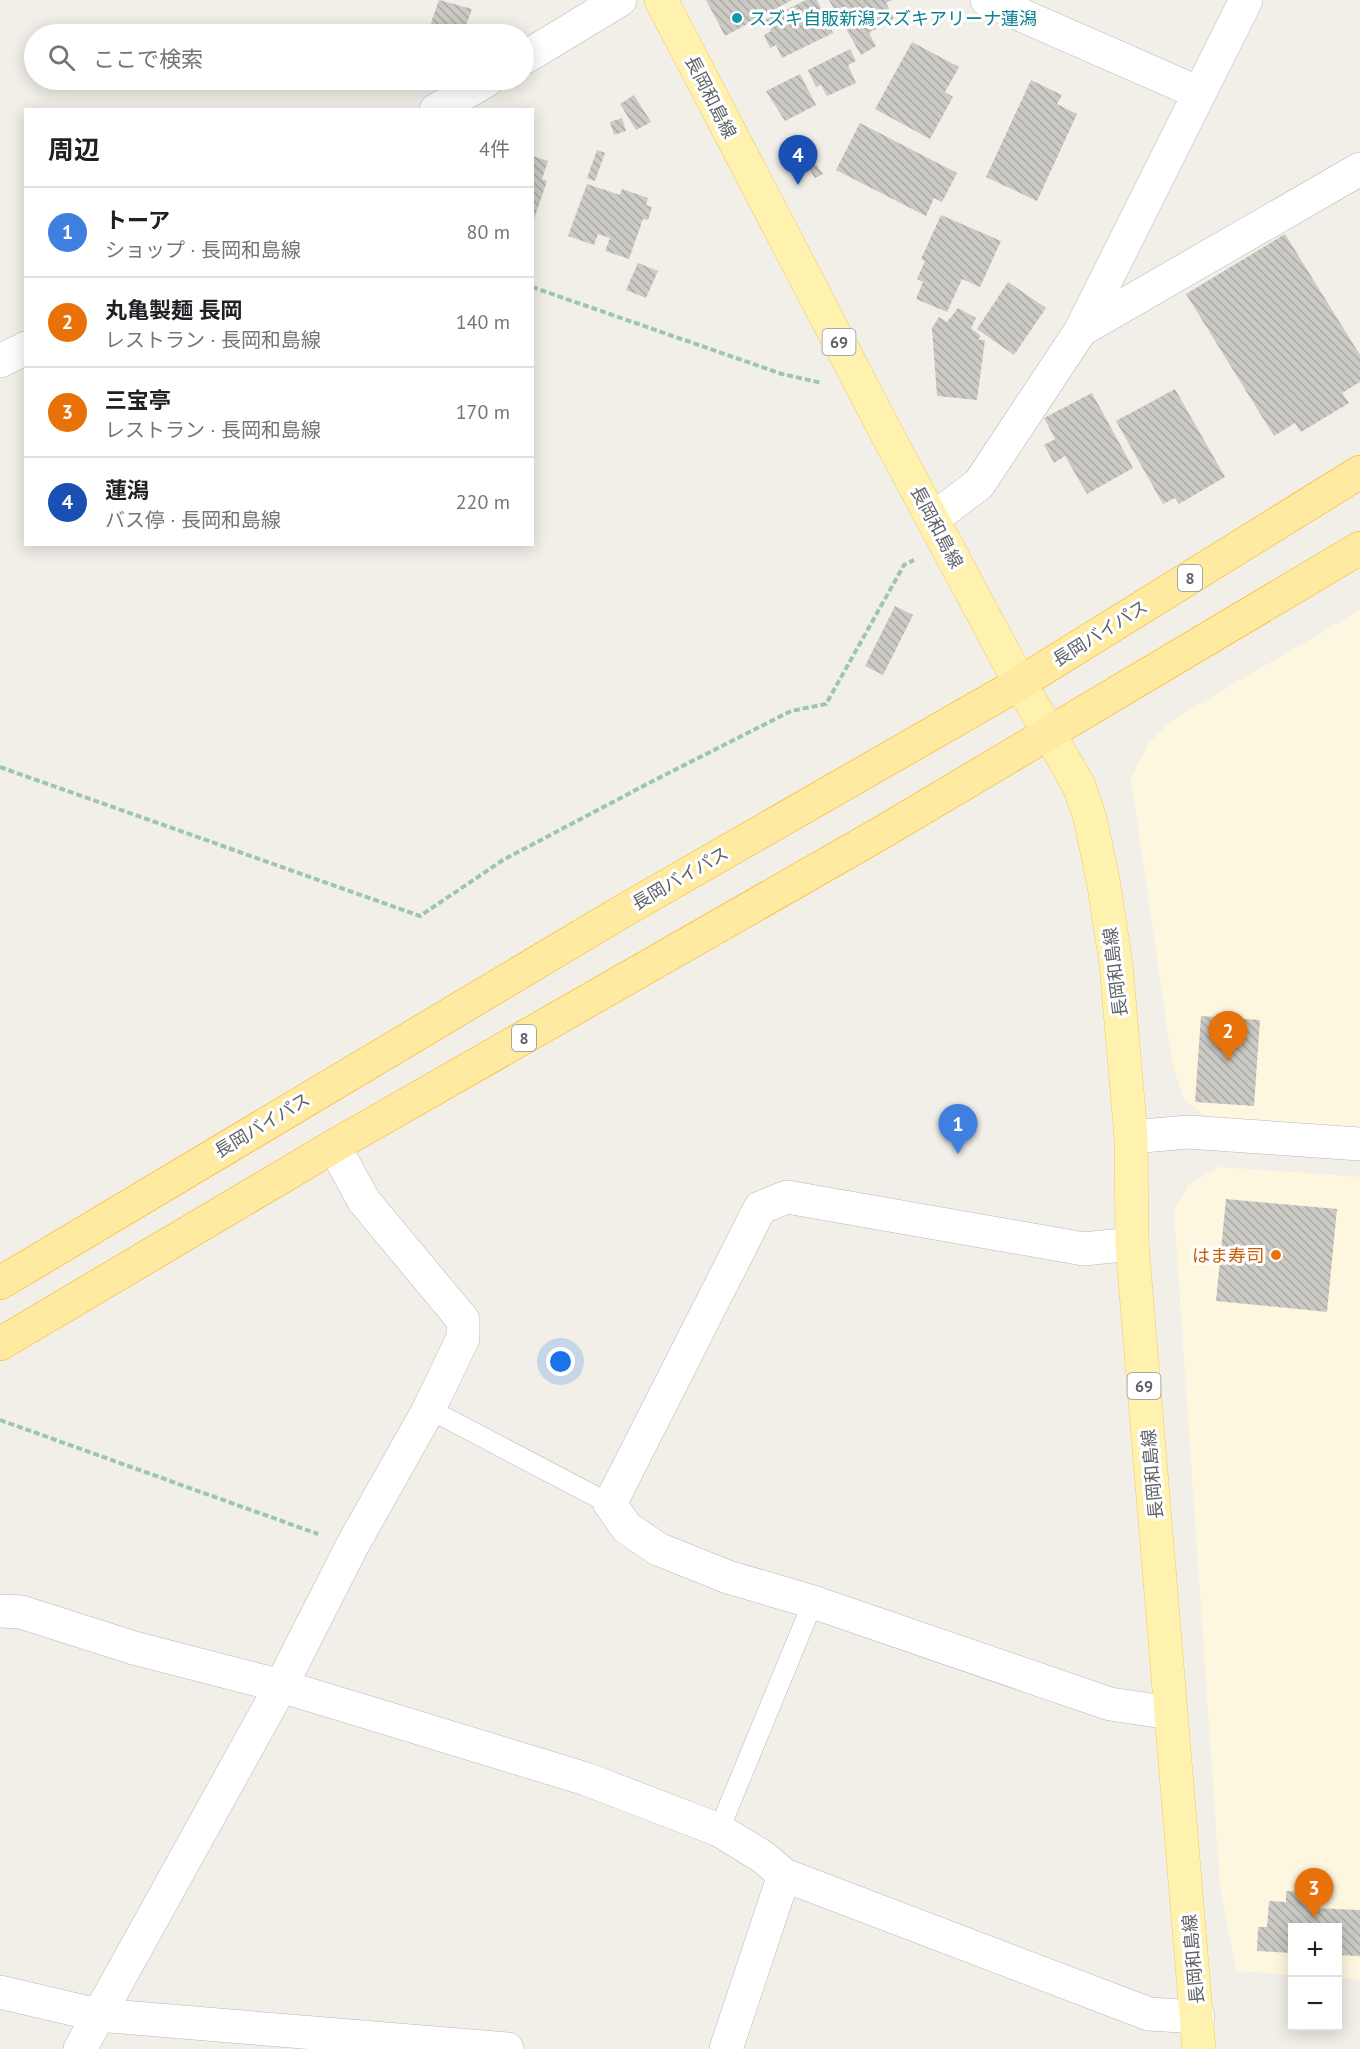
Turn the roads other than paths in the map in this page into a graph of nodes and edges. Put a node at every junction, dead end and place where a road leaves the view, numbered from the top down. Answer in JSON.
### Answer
{"nodes":[{"id":1,"x":620,"y":0,"type":"edge"},
{"id":2,"x":661,"y":0,"type":"edge"},
{"id":3,"x":987,"y":0,"type":"edge"},
{"id":4,"x":1246,"y":0,"type":"edge"},
{"id":5,"x":534,"y":52,"type":"edge"},
{"id":6,"x":470,"y":90,"type":"edge"},
{"id":7,"x":1199,"y":93,"type":"junction"},
{"id":8,"x":439,"y":108,"type":"edge"},
{"id":9,"x":1360,"y":169,"type":"edge"},
{"id":10,"x":1081,"y":330,"type":"junction"},
{"id":11,"x":24,"y":349,"type":"edge"},
{"id":12,"x":0,"y":362,"type":"edge"},
{"id":13,"x":1360,"y":472,"type":"edge"},
{"id":14,"x":940,"y":532,"type":"junction"},
{"id":15,"x":1360,"y":548,"type":"edge"},
{"id":16,"x":1020,"y":683,"type":"junction"},
{"id":17,"x":1048,"y":734,"type":"junction"},
{"id":18,"x":1131,"y":1137,"type":"junction"},
{"id":19,"x":1360,"y":1144,"type":"edge"},
{"id":20,"x":334,"y":1146,"type":"junction"},
{"id":21,"x":1132,"y":1244,"type":"junction"},
{"id":22,"x":0,"y":1283,"type":"edge"},
{"id":23,"x":0,"y":1344,"type":"edge"},
{"id":24,"x":429,"y":1409,"type":"junction"},
{"id":25,"x":610,"y":1504,"type":"junction"},
{"id":26,"x":813,"y":1602,"type":"junction"},
{"id":27,"x":0,"y":1611,"type":"edge"},
{"id":28,"x":281,"y":1686,"type":"junction"},
{"id":29,"x":1171,"y":1713,"type":"junction"},
{"id":30,"x":718,"y":1830,"type":"junction"},
{"id":31,"x":784,"y":1875,"type":"junction"},
{"id":32,"x":0,"y":1992,"type":"edge"},
{"id":33,"x":98,"y":2015,"type":"junction"},
{"id":34,"x":1198,"y":2033,"type":"edge"},
{"id":35,"x":80,"y":2049,"type":"edge"},
{"id":36,"x":507,"y":2049,"type":"edge"},
{"id":37,"x":726,"y":2049,"type":"edge"}],
"edges":[{"from":1,"to":5,"type":"street"},
{"from":2,"to":14,"type":"main road","name":"長岡和島線","number":"69"},
{"from":3,"to":7,"type":"street"},
{"from":4,"to":7,"type":"street"},
{"from":6,"to":8,"type":"street"},
{"from":7,"to":10,"type":"street"},
{"from":9,"to":10,"type":"street"},
{"from":10,"to":14,"type":"street"},
{"from":11,"to":12,"type":"street"},
{"from":13,"to":16,"type":"highway","name":"長岡バイパス","number":"8"},
{"from":14,"to":16,"type":"main road","name":"長岡和島線","number":"69"},
{"from":15,"to":17,"type":"highway","number":"8"},
{"from":16,"to":17,"type":"main road","name":"長岡和島線","number":"69"},
{"from":16,"to":22,"type":"highway","name":"長岡バイパス","number":"8"},
{"from":17,"to":18,"type":"main road","name":"長岡和島線","number":"69"},
{"from":17,"to":20,"type":"highway","number":"8"},
{"from":18,"to":19,"type":"street"},
{"from":18,"to":21,"type":"main road","name":"長岡和島線","number":"69"},
{"from":20,"to":23,"type":"highway","number":"8"},
{"from":20,"to":24,"type":"street"},
{"from":21,"to":25,"type":"street"},
{"from":21,"to":29,"type":"main road","name":"長岡和島線","number":"69"},
{"from":24,"to":25,"type":"lane"},
{"from":24,"to":28,"type":"street"},
{"from":25,"to":26,"type":"street"},
{"from":26,"to":29,"type":"street"},
{"from":26,"to":30,"type":"lane"},
{"from":27,"to":28,"type":"street"},
{"from":28,"to":30,"type":"street"},
{"from":28,"to":33,"type":"street"},
{"from":29,"to":34,"type":"main road","name":"長岡和島線","number":"69"},
{"from":30,"to":31,"type":"street"},
{"from":31,"to":34,"type":"street"},
{"from":31,"to":37,"type":"street"},
{"from":32,"to":33,"type":"street"},
{"from":33,"to":35,"type":"street"},
{"from":33,"to":36,"type":"street"}]}
